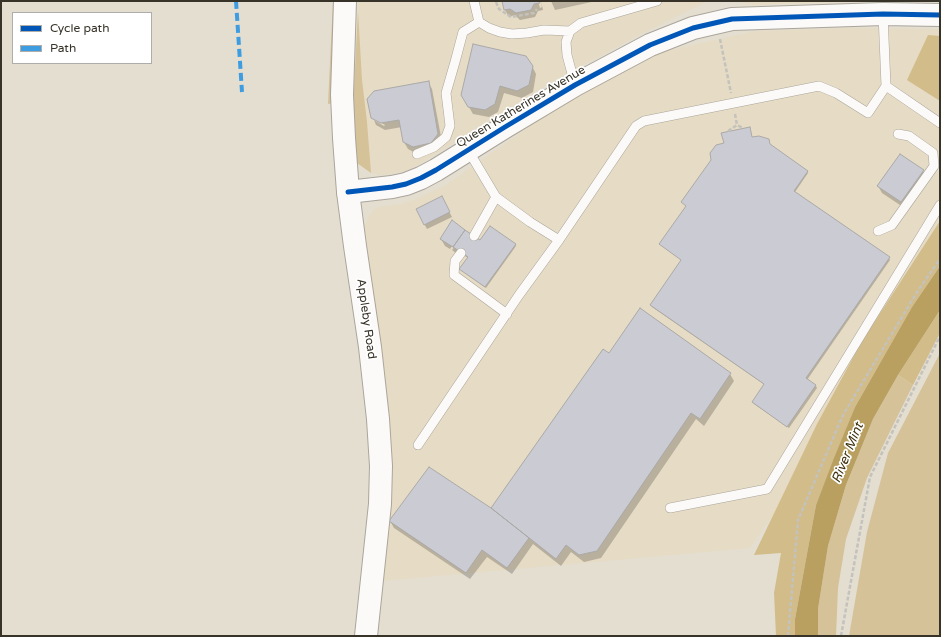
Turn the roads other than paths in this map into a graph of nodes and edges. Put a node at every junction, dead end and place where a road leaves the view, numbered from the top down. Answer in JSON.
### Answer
{"nodes":[{"id":1,"x":345,"y":1,"type":"edge"},
{"id":2,"x":657,"y":1,"type":"edge"},
{"id":3,"x":643,"y":3,"type":"edge"},
{"id":4,"x":475,"y":4,"type":"edge"},
{"id":5,"x":883,"y":14,"type":"junction"},
{"id":6,"x":940,"y":14,"type":"edge"},
{"id":7,"x":479,"y":22,"type":"junction"},
{"id":8,"x":570,"y":31,"type":"junction"},
{"id":9,"x":575,"y":85,"type":"junction"},
{"id":10,"x":886,"y":86,"type":"junction"},
{"id":11,"x":940,"y":123,"type":"edge"},
{"id":12,"x":898,"y":134,"type":"dead end"},
{"id":13,"x":468,"y":150,"type":"junction"},
{"id":14,"x":417,"y":154,"type":"dead end"},
{"id":15,"x":348,"y":192,"type":"junction"},
{"id":16,"x":496,"y":197,"type":"junction"},
{"id":17,"x":940,"y":205,"type":"edge"},
{"id":18,"x":878,"y":231,"type":"dead end"},
{"id":19,"x":474,"y":236,"type":"dead end"},
{"id":20,"x":559,"y":240,"type":"junction"},
{"id":21,"x":461,"y":253,"type":"dead end"},
{"id":22,"x":507,"y":314,"type":"junction"},
{"id":23,"x":418,"y":445,"type":"dead end"},
{"id":24,"x":670,"y":508,"type":"dead end"},
{"id":25,"x":366,"y":636,"type":"edge"}],
"edges":[{"from":1,"to":15,"type":"street","name":"Appleby Road"},
{"from":2,"to":3,"type":"lane"},
{"from":3,"to":8,"type":"lane"},
{"from":4,"to":7,"type":"lane"},
{"from":5,"to":6,"type":"street","name":"Queen Katherines Avenue"},
{"from":5,"to":9,"type":"street","name":"Queen Katherines Avenue"},
{"from":5,"to":10,"type":"lane"},
{"from":7,"to":8,"type":"lane"},
{"from":7,"to":14,"type":"lane"},
{"from":8,"to":9,"type":"lane"},
{"from":9,"to":13,"type":"street","name":"Queen Katherines Avenue"},
{"from":10,"to":11,"type":"lane"},
{"from":10,"to":20,"type":"lane"},
{"from":12,"to":18,"type":"lane"},
{"from":13,"to":15,"type":"street","name":"Queen Katherines Avenue"},
{"from":13,"to":16,"type":"lane"},
{"from":15,"to":25,"type":"street","name":"Appleby Road"},
{"from":16,"to":19,"type":"lane"},
{"from":16,"to":20,"type":"lane"},
{"from":17,"to":24,"type":"lane"},
{"from":20,"to":22,"type":"lane"},
{"from":21,"to":22,"type":"lane"},
{"from":22,"to":23,"type":"lane"}]}
